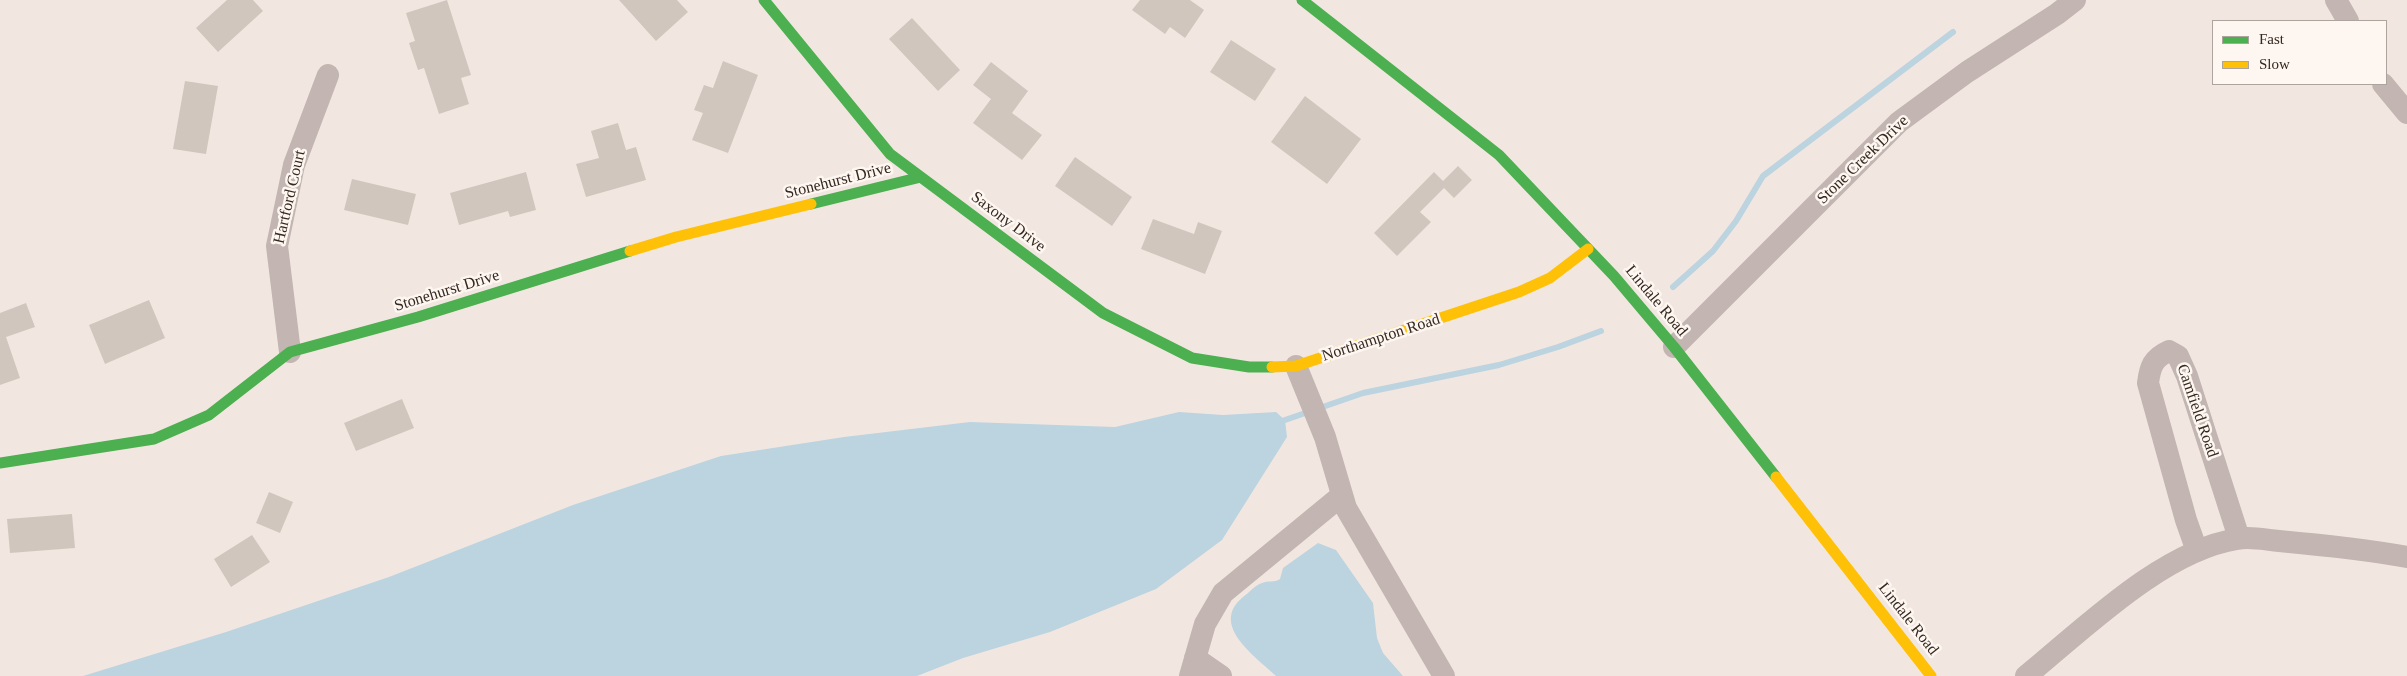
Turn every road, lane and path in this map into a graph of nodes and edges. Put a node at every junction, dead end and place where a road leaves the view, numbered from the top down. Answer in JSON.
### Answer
{"nodes":[{"id":1,"x":764,"y":0,"type":"edge"},
{"id":2,"x":1302,"y":0,"type":"edge"},
{"id":3,"x":2075,"y":0,"type":"edge"},
{"id":4,"x":2336,"y":0,"type":"edge"},
{"id":5,"x":2347,"y":20,"type":"edge"},
{"id":6,"x":328,"y":75,"type":"dead end"},
{"id":7,"x":2384,"y":85,"type":"edge"},
{"id":8,"x":2407,"y":113,"type":"edge"},
{"id":9,"x":921,"y":177,"type":"junction"},
{"id":10,"x":1588,"y":249,"type":"junction"},
{"id":11,"x":1674,"y":347,"type":"junction"},
{"id":12,"x":290,"y":352,"type":"junction"},
{"id":13,"x":1296,"y":366,"type":"junction"},
{"id":14,"x":0,"y":463,"type":"edge"},
{"id":15,"x":1341,"y":496,"type":"junction"},
{"id":16,"x":2238,"y":538,"type":"junction"},
{"id":17,"x":2198,"y":550,"type":"junction"},
{"id":18,"x":2407,"y":556,"type":"edge"},
{"id":19,"x":1193,"y":667,"type":"edge"},
{"id":20,"x":1221,"y":676,"type":"edge"},
{"id":21,"x":1444,"y":676,"type":"edge"},
{"id":22,"x":1931,"y":676,"type":"edge"},
{"id":23,"x":2026,"y":676,"type":"edge"}],
"edges":[{"from":1,"to":9,"type":"street","name":"Saxony Drive"},
{"from":2,"to":10,"type":"street","name":"Lindale Road"},
{"from":3,"to":11,"type":"street","name":"Stone Creek Drive"},
{"from":4,"to":5,"type":"street"},
{"from":6,"to":12,"type":"street","name":"Hartford Court"},
{"from":7,"to":8,"type":"street"},
{"from":9,"to":12,"type":"street","name":"Stonehurst Drive"},
{"from":9,"to":13,"type":"street","name":"Saxony Drive"},
{"from":10,"to":11,"type":"street","name":"Lindale Road"},
{"from":10,"to":13,"type":"street","name":"Northampton Road"},
{"from":11,"to":22,"type":"street","name":"Lindale Road"},
{"from":12,"to":14,"type":"street","name":"Stonehurst Drive"},
{"from":13,"to":15,"type":"street"},
{"from":15,"to":19,"type":"street"},
{"from":15,"to":21,"type":"street"},
{"from":16,"to":17,"type":"street"},
{"from":16,"to":17,"type":"street","name":"Camfield Road"},
{"from":16,"to":18,"type":"street"},
{"from":17,"to":23,"type":"street"},
{"from":19,"to":20,"type":"street"}]}
